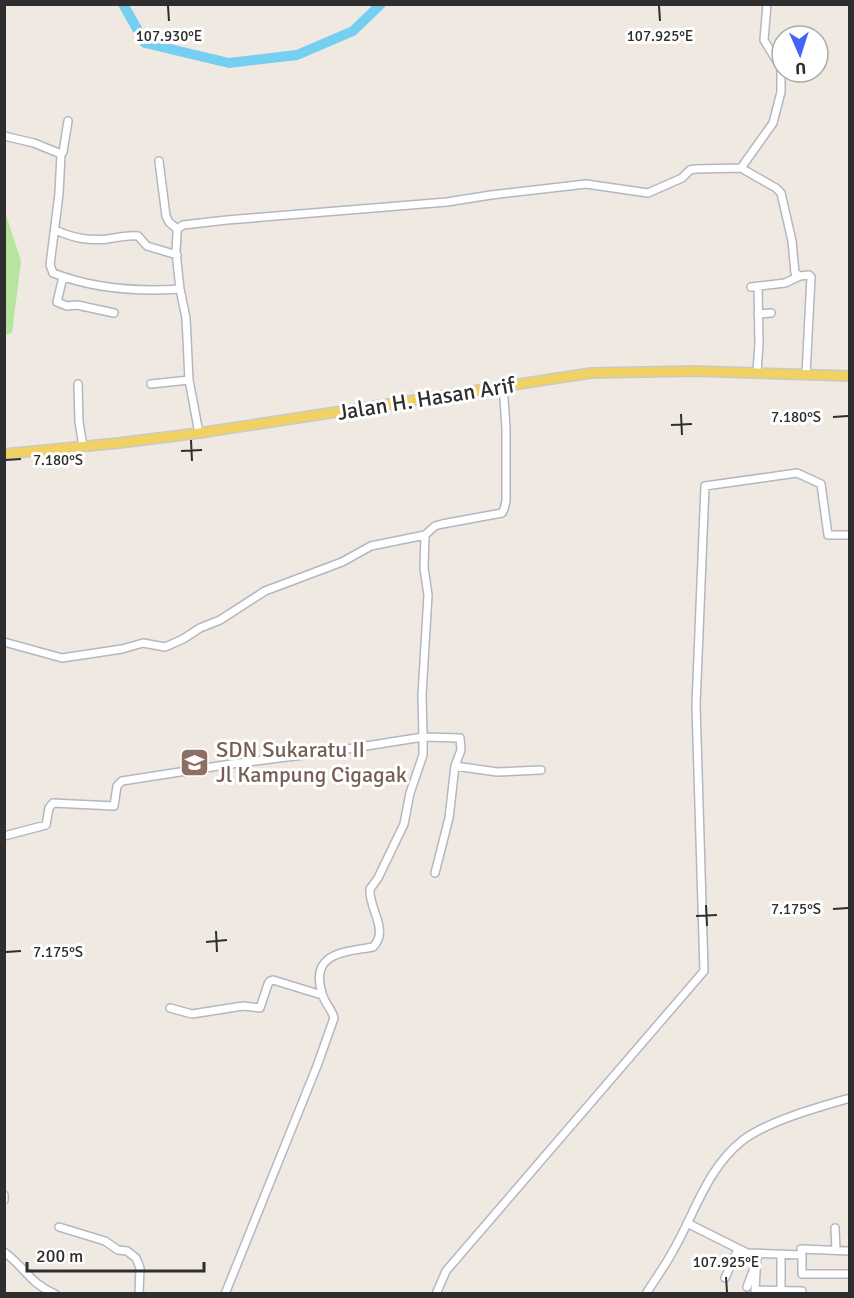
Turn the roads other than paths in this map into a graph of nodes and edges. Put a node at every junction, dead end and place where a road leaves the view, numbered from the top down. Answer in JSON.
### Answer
{"nodes":[{"id":1,"x":767,"y":4,"type":"edge"},
{"id":2,"x":68,"y":121,"type":"dead end"},
{"id":3,"x":4,"y":136,"type":"edge"},
{"id":4,"x":61,"y":154,"type":"junction"},
{"id":5,"x":159,"y":161,"type":"dead end"},
{"id":6,"x":741,"y":168,"type":"junction"},
{"id":7,"x":177,"y":229,"type":"junction"},
{"id":8,"x":55,"y":230,"type":"junction"},
{"id":9,"x":177,"y":255,"type":"junction"},
{"id":10,"x":800,"y":276,"type":"junction"},
{"id":11,"x":63,"y":277,"type":"junction"},
{"id":12,"x":180,"y":289,"type":"junction"},
{"id":13,"x":114,"y":313,"type":"dead end"},
{"id":14,"x":771,"y":313,"type":"dead end"},
{"id":15,"x":758,"y":314,"type":"junction"},
{"id":16,"x":757,"y":372,"type":"junction"},
{"id":17,"x":806,"y":375,"type":"junction"},
{"id":18,"x":849,"y":375,"type":"edge"},
{"id":19,"x":189,"y":380,"type":"junction"},
{"id":20,"x":78,"y":384,"type":"dead end"},
{"id":21,"x":151,"y":384,"type":"dead end"},
{"id":22,"x":503,"y":385,"type":"junction"},
{"id":23,"x":199,"y":433,"type":"junction"},
{"id":24,"x":83,"y":446,"type":"junction"},
{"id":25,"x":4,"y":454,"type":"edge"},
{"id":26,"x":425,"y":535,"type":"junction"},
{"id":27,"x":849,"y":535,"type":"edge"},
{"id":28,"x":4,"y":642,"type":"edge"},
{"id":29,"x":423,"y":737,"type":"junction"},
{"id":30,"x":455,"y":766,"type":"junction"},
{"id":31,"x":541,"y":770,"type":"dead end"},
{"id":32,"x":4,"y":836,"type":"edge"},
{"id":33,"x":435,"y":873,"type":"dead end"},
{"id":34,"x":322,"y":994,"type":"junction"},
{"id":35,"x":170,"y":1008,"type":"dead end"},
{"id":36,"x":849,"y":1098,"type":"edge"},
{"id":37,"x":4,"y":1195,"type":"edge"},
{"id":38,"x":4,"y":1200,"type":"edge"},
{"id":39,"x":687,"y":1223,"type":"junction"},
{"id":40,"x":59,"y":1227,"type":"dead end"},
{"id":41,"x":835,"y":1228,"type":"dead end"},
{"id":42,"x":738,"y":1249,"type":"junction"},
{"id":43,"x":836,"y":1250,"type":"junction"},
{"id":44,"x":849,"y":1251,"type":"edge"},
{"id":45,"x":4,"y":1252,"type":"edge"},
{"id":46,"x":781,"y":1255,"type":"junction"},
{"id":47,"x":802,"y":1255,"type":"junction"},
{"id":48,"x":757,"y":1258,"type":"junction"},
{"id":49,"x":802,"y":1274,"type":"junction"},
{"id":50,"x":849,"y":1274,"type":"edge"},
{"id":51,"x":725,"y":1278,"type":"dead end"},
{"id":52,"x":747,"y":1287,"type":"dead end"},
{"id":53,"x":781,"y":1292,"type":"edge"},
{"id":54,"x":802,"y":1292,"type":"edge"},
{"id":55,"x":55,"y":1293,"type":"edge"},
{"id":56,"x":139,"y":1293,"type":"edge"},
{"id":57,"x":225,"y":1293,"type":"edge"},
{"id":58,"x":436,"y":1293,"type":"edge"},
{"id":59,"x":646,"y":1293,"type":"edge"}],
"edges":[{"from":1,"to":6,"type":"street"},
{"from":2,"to":4,"type":"street"},
{"from":3,"to":4,"type":"street"},
{"from":4,"to":8,"type":"street"},
{"from":5,"to":7,"type":"street"},
{"from":6,"to":7,"type":"street"},
{"from":6,"to":10,"type":"street"},
{"from":7,"to":9,"type":"street"},
{"from":8,"to":9,"type":"street"},
{"from":8,"to":11,"type":"street"},
{"from":9,"to":12,"type":"street"},
{"from":10,"to":15,"type":"street"},
{"from":10,"to":17,"type":"street"},
{"from":11,"to":12,"type":"street"},
{"from":11,"to":13,"type":"street"},
{"from":12,"to":19,"type":"street"},
{"from":14,"to":15,"type":"street"},
{"from":15,"to":16,"type":"street"},
{"from":16,"to":17,"type":"main road","name":"Jalan H. Hasan Arif"},
{"from":16,"to":22,"type":"main road","name":"Jalan H. Hasan Arif"},
{"from":17,"to":18,"type":"main road","name":"Jalan H. Hasan Arif"},
{"from":19,"to":21,"type":"street"},
{"from":19,"to":23,"type":"street"},
{"from":20,"to":24,"type":"street"},
{"from":22,"to":23,"type":"main road","name":"Jalan H. Hasan Arif"},
{"from":22,"to":26,"type":"street"},
{"from":23,"to":24,"type":"main road","name":"Jalan H. Hasan Arif"},
{"from":24,"to":25,"type":"main road","name":"Jalan H. Hasan Arif"},
{"from":26,"to":28,"type":"street"},
{"from":26,"to":29,"type":"street"},
{"from":27,"to":58,"type":"street"},
{"from":29,"to":30,"type":"street"},
{"from":29,"to":32,"type":"street"},
{"from":29,"to":34,"type":"street"},
{"from":30,"to":31,"type":"street"},
{"from":30,"to":33,"type":"street"},
{"from":34,"to":35,"type":"street"},
{"from":34,"to":57,"type":"street"},
{"from":36,"to":39,"type":"street"},
{"from":37,"to":38,"type":"street"},
{"from":39,"to":42,"type":"street"},
{"from":39,"to":59,"type":"street"},
{"from":40,"to":56,"type":"street"},
{"from":41,"to":43,"type":"street"},
{"from":42,"to":48,"type":"street"},
{"from":42,"to":51,"type":"street"},
{"from":43,"to":44,"type":"street"},
{"from":43,"to":47,"type":"street"},
{"from":45,"to":55,"type":"street"},
{"from":46,"to":47,"type":"street"},
{"from":46,"to":48,"type":"street"},
{"from":46,"to":53,"type":"street"},
{"from":47,"to":49,"type":"street"},
{"from":48,"to":52,"type":"street"},
{"from":48,"to":53,"type":"street"},
{"from":49,"to":50,"type":"street"},
{"from":49,"to":54,"type":"street"},
{"from":53,"to":54,"type":"street"}]}
